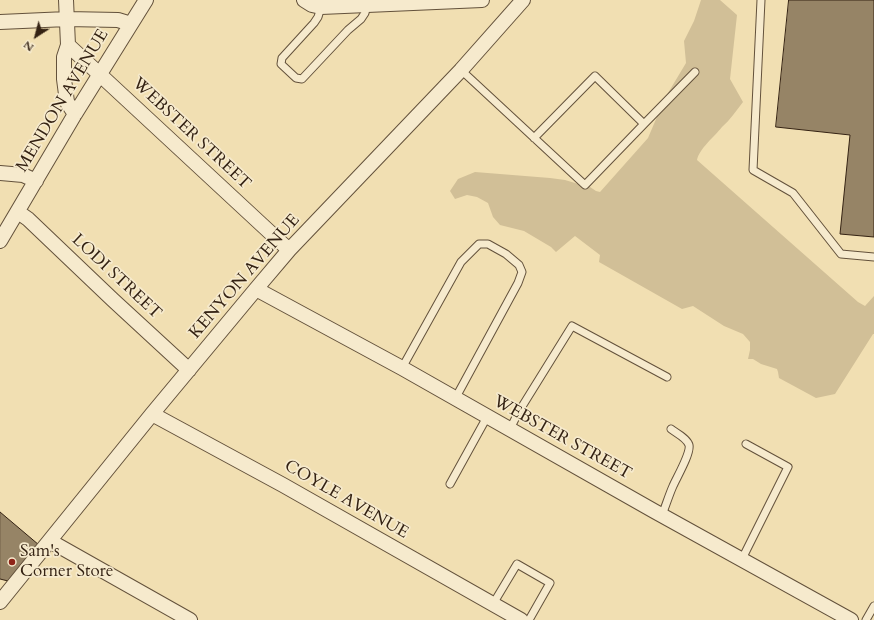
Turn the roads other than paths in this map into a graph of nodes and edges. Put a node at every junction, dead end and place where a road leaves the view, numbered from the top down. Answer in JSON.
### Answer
{"nodes":[{"id":1,"x":66,"y":0,"type":"edge"},
{"id":2,"x":146,"y":0,"type":"edge"},
{"id":3,"x":304,"y":0,"type":"edge"},
{"id":4,"x":482,"y":0,"type":"edge"},
{"id":5,"x":761,"y":0,"type":"edge"},
{"id":6,"x":519,"y":1,"type":"edge"},
{"id":7,"x":367,"y":5,"type":"junction"},
{"id":8,"x":321,"y":7,"type":"junction"},
{"id":9,"x":67,"y":19,"type":"junction"},
{"id":10,"x":0,"y":22,"type":"edge"},
{"id":11,"x":131,"y":24,"type":"junction"},
{"id":12,"x":68,"y":46,"type":"junction"},
{"id":13,"x":461,"y":70,"type":"junction"},
{"id":14,"x":695,"y":72,"type":"dead end"},
{"id":15,"x":99,"y":75,"type":"junction"},
{"id":16,"x":75,"y":114,"type":"junction"},
{"id":17,"x":644,"y":124,"type":"junction"},
{"id":18,"x":534,"y":138,"type":"junction"},
{"id":19,"x":0,"y":173,"type":"edge"},
{"id":20,"x":36,"y":180,"type":"junction"},
{"id":21,"x":18,"y":212,"type":"junction"},
{"id":22,"x":0,"y":241,"type":"edge"},
{"id":23,"x":289,"y":250,"type":"junction"},
{"id":24,"x":874,"y":257,"type":"edge"},
{"id":25,"x":256,"y":288,"type":"junction"},
{"id":26,"x":402,"y":368,"type":"junction"},
{"id":27,"x":189,"y":370,"type":"junction"},
{"id":28,"x":668,"y":377,"type":"dead end"},
{"id":29,"x":455,"y":398,"type":"junction"},
{"id":30,"x":152,"y":414,"type":"junction"},
{"id":31,"x":487,"y":417,"type":"junction"},
{"id":32,"x":510,"y":429,"type":"junction"},
{"id":33,"x":670,"y":429,"type":"dead end"},
{"id":34,"x":746,"y":444,"type":"dead end"},
{"id":35,"x":450,"y":484,"type":"dead end"},
{"id":36,"x":662,"y":515,"type":"junction"},
{"id":37,"x":50,"y":541,"type":"junction"},
{"id":38,"x":742,"y":559,"type":"junction"},
{"id":39,"x":3,"y":594,"type":"edge"},
{"id":40,"x":493,"y":604,"type":"junction"},
{"id":41,"x":874,"y":606,"type":"edge"},
{"id":42,"x":190,"y":620,"type":"edge"},
{"id":43,"x":521,"y":620,"type":"edge"},
{"id":44,"x":529,"y":620,"type":"edge"},
{"id":45,"x":851,"y":620,"type":"edge"},
{"id":46,"x":866,"y":620,"type":"edge"}],
"edges":[{"from":1,"to":9,"type":"street"},
{"from":2,"to":11,"type":"street","name":"MENDON AVENUE"},
{"from":3,"to":8,"type":"street"},
{"from":4,"to":7,"type":"street"},
{"from":5,"to":24,"type":"lane"},
{"from":6,"to":13,"type":"street","name":"KENYON AVENUE"},
{"from":7,"to":8,"type":"street"},
{"from":7,"to":8,"type":"lane"},
{"from":9,"to":10,"type":"street"},
{"from":9,"to":11,"type":"street"},
{"from":9,"to":12,"type":"street"},
{"from":11,"to":15,"type":"street","name":"MENDON AVENUE"},
{"from":12,"to":15,"type":"street","name":"WEBSTER STREET"},
{"from":12,"to":16,"type":"street"},
{"from":13,"to":18,"type":"lane"},
{"from":13,"to":23,"type":"street","name":"KENYON AVENUE"},
{"from":14,"to":17,"type":"lane"},
{"from":15,"to":16,"type":"street","name":"MENDON AVENUE"},
{"from":15,"to":23,"type":"street","name":"WEBSTER STREET"},
{"from":16,"to":20,"type":"street","name":"MENDON AVENUE"},
{"from":17,"to":18,"type":"lane"},
{"from":17,"to":18,"type":"lane"},
{"from":19,"to":20,"type":"street"},
{"from":20,"to":21,"type":"street","name":"MENDON AVENUE"},
{"from":21,"to":22,"type":"street","name":"MENDON AVENUE"},
{"from":21,"to":27,"type":"street","name":"LODI STREET"},
{"from":23,"to":25,"type":"street","name":"KENYON AVENUE"},
{"from":25,"to":26,"type":"street","name":"WEBSTER STREET"},
{"from":25,"to":27,"type":"street","name":"KENYON AVENUE"},
{"from":26,"to":29,"type":"street","name":"WEBSTER STREET"},
{"from":26,"to":29,"type":"lane"},
{"from":27,"to":30,"type":"street","name":"KENYON AVENUE"},
{"from":28,"to":32,"type":"lane"},
{"from":29,"to":31,"type":"street","name":"WEBSTER STREET"},
{"from":30,"to":37,"type":"street","name":"KENYON AVENUE"},
{"from":30,"to":40,"type":"street","name":"COYLE AVENUE"},
{"from":31,"to":32,"type":"street","name":"WEBSTER STREET"},
{"from":31,"to":35,"type":"lane"},
{"from":32,"to":36,"type":"street","name":"WEBSTER STREET"},
{"from":33,"to":36,"type":"lane"},
{"from":34,"to":38,"type":"lane"},
{"from":36,"to":38,"type":"street","name":"WEBSTER STREET"},
{"from":37,"to":39,"type":"street","name":"KENYON AVENUE"},
{"from":37,"to":42,"type":"street"},
{"from":38,"to":45,"type":"street","name":"WEBSTER STREET"},
{"from":40,"to":43,"type":"street","name":"COYLE AVENUE"},
{"from":40,"to":44,"type":"lane"},
{"from":41,"to":46,"type":"lane"}]}
